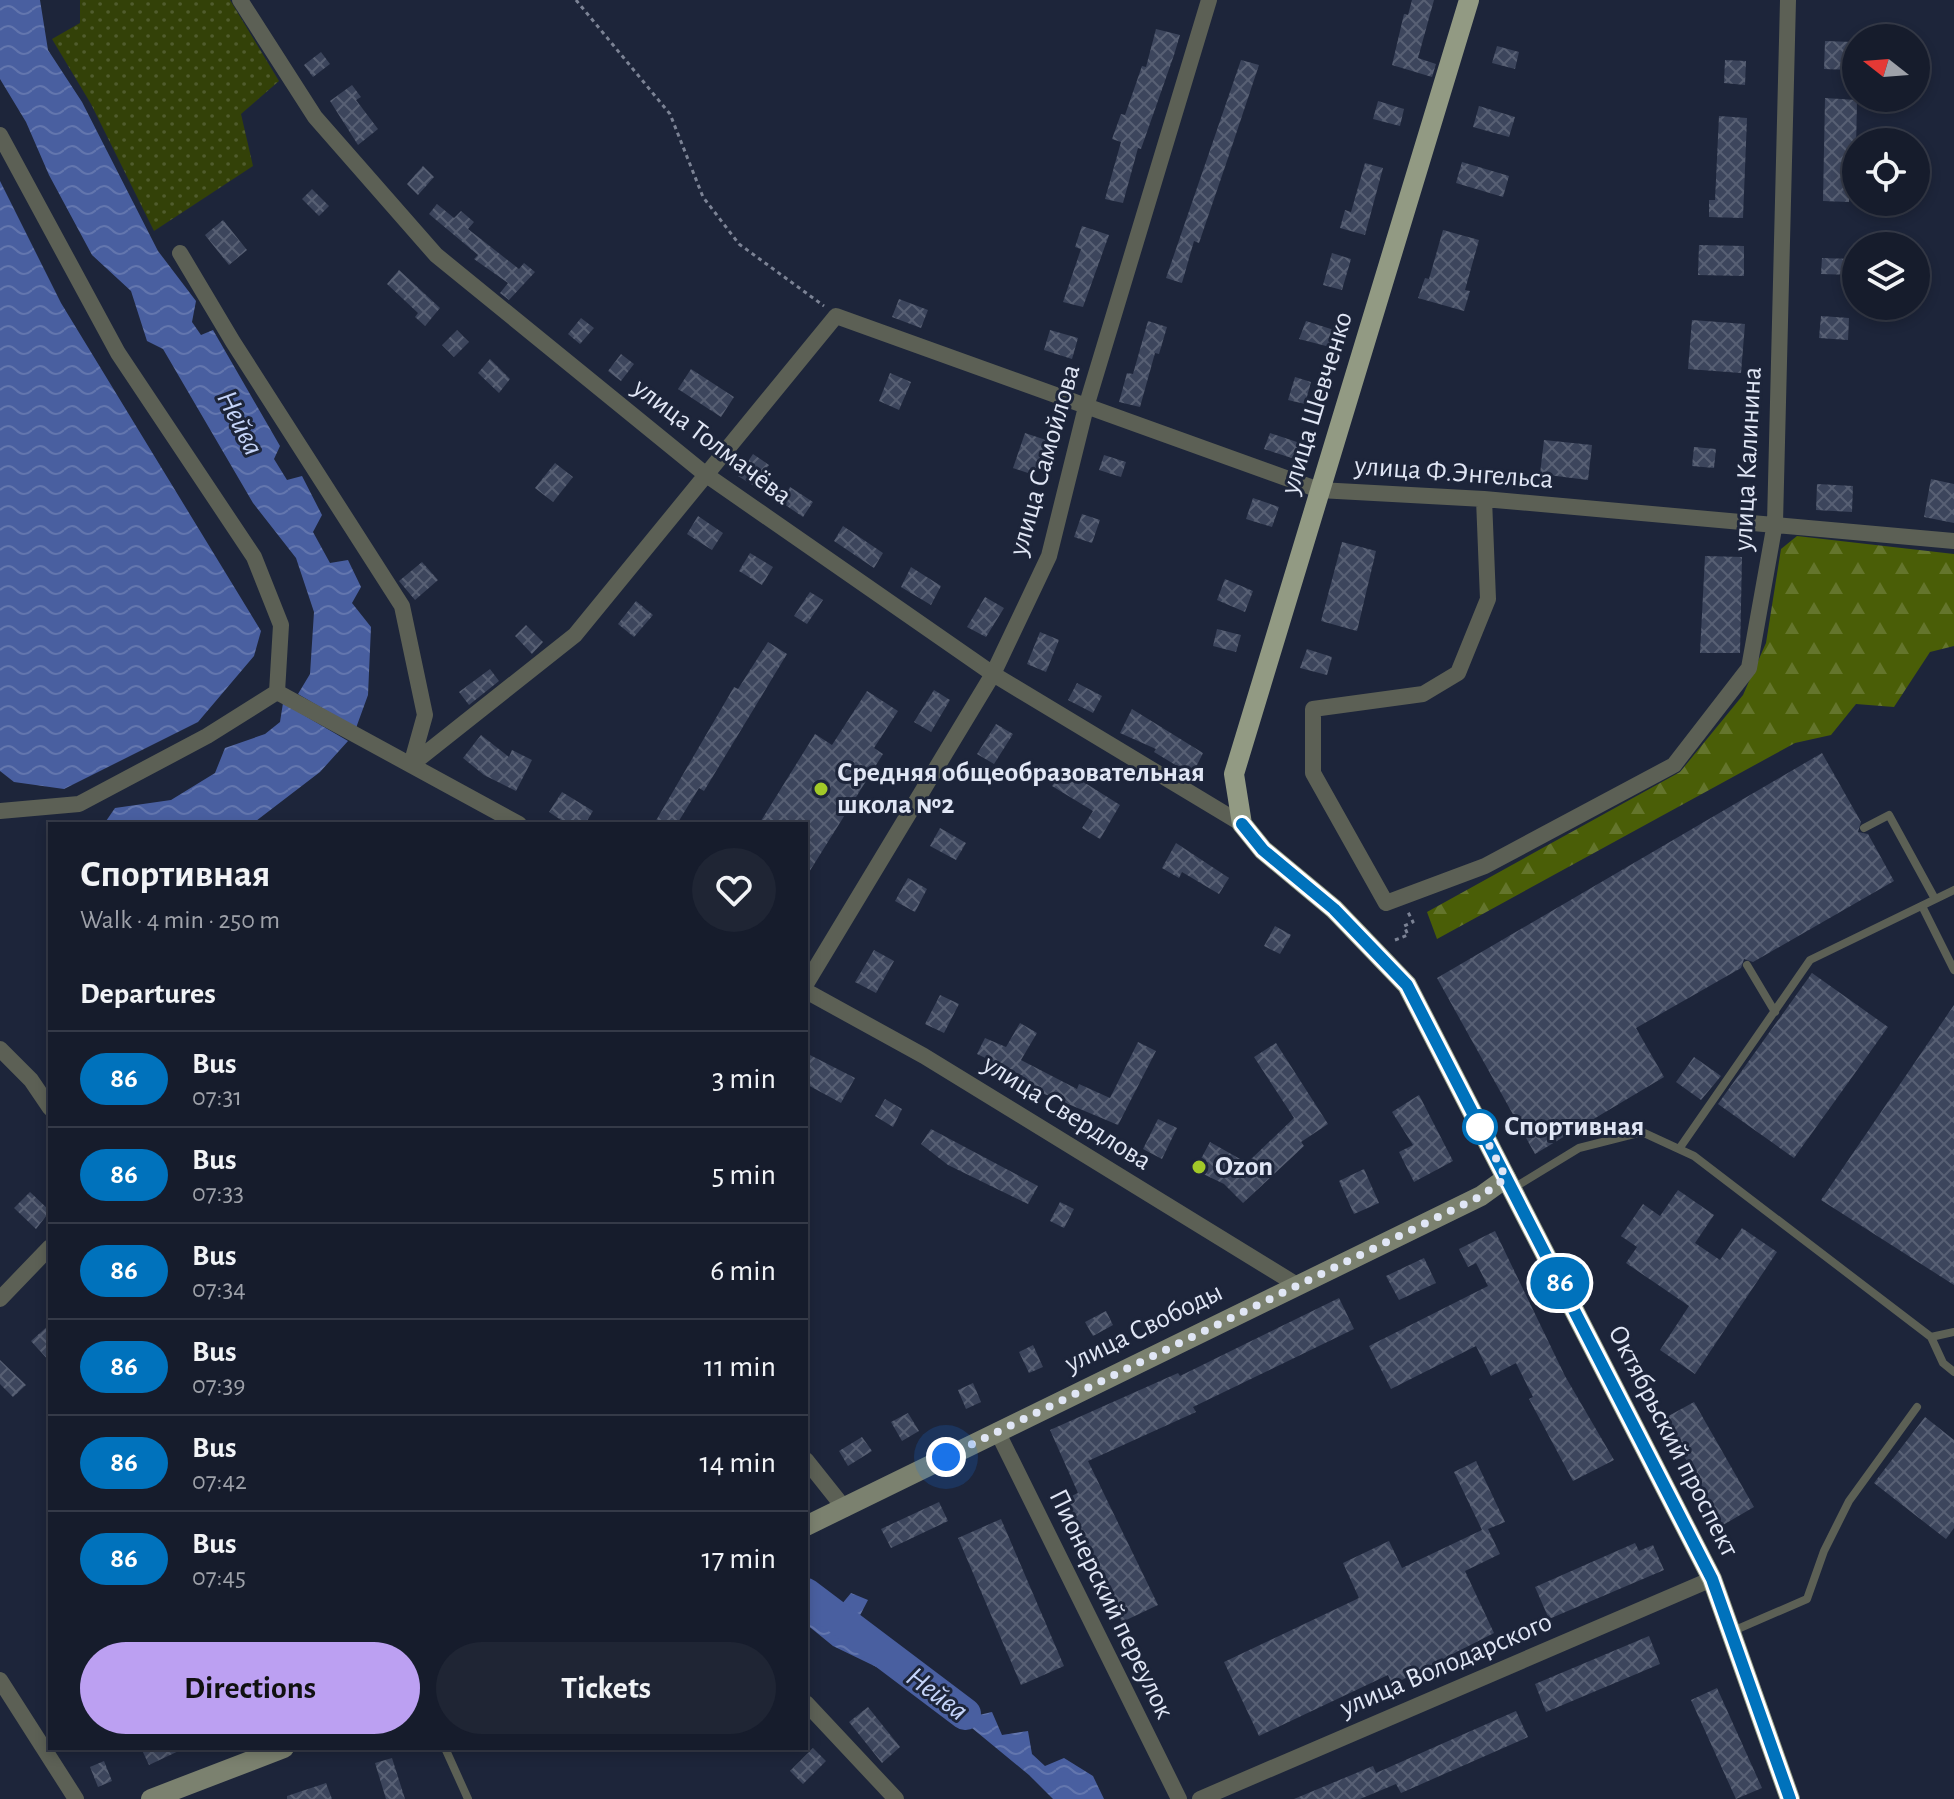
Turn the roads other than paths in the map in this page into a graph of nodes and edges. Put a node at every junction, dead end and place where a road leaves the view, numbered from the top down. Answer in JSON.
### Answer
{"nodes":[{"id":1,"x":240,"y":0,"type":"edge"},
{"id":2,"x":1209,"y":0,"type":"edge"},
{"id":3,"x":1469,"y":0,"type":"edge"},
{"id":4,"x":1788,"y":0,"type":"edge"},
{"id":5,"x":0,"y":135,"type":"edge"},
{"id":6,"x":180,"y":253,"type":"dead end"},
{"id":7,"x":1086,"y":407,"type":"junction"},
{"id":8,"x":705,"y":474,"type":"junction"},
{"id":9,"x":1319,"y":490,"type":"junction"},
{"id":10,"x":1484,"y":499,"type":"junction"},
{"id":11,"x":1775,"y":523,"type":"junction"},
{"id":12,"x":1954,"y":541,"type":"edge"},
{"id":13,"x":993,"y":674,"type":"junction"},
{"id":14,"x":277,"y":692,"type":"junction"},
{"id":15,"x":411,"y":765,"type":"junction"},
{"id":16,"x":0,"y":811,"type":"edge"},
{"id":17,"x":515,"y":822,"type":"edge"},
{"id":18,"x":1242,"y":824,"type":"junction"},
{"id":19,"x":1864,"y":828,"type":"dead end"},
{"id":20,"x":1954,"y":890,"type":"edge"},
{"id":21,"x":1935,"y":899,"type":"junction"},
{"id":22,"x":1922,"y":906,"type":"junction"},
{"id":23,"x":1747,"y":965,"type":"dead end"},
{"id":24,"x":1954,"y":970,"type":"edge"},
{"id":25,"x":808,"y":981,"type":"edge"},
{"id":26,"x":808,"y":992,"type":"edge"},
{"id":27,"x":1775,"y":1012,"type":"junction"},
{"id":28,"x":0,"y":1049,"type":"edge"},
{"id":29,"x":48,"y":1105,"type":"edge"},
{"id":30,"x":1679,"y":1149,"type":"junction"},
{"id":31,"x":1509,"y":1183,"type":"junction"},
{"id":32,"x":47,"y":1257,"type":"edge"},
{"id":33,"x":1297,"y":1285,"type":"junction"},
{"id":34,"x":0,"y":1299,"type":"edge"},
{"id":35,"x":1954,"y":1332,"type":"edge"},
{"id":36,"x":1931,"y":1337,"type":"junction"},
{"id":37,"x":1954,"y":1372,"type":"edge"},
{"id":38,"x":1917,"y":1407,"type":"dead end"},
{"id":39,"x":997,"y":1431,"type":"junction"},
{"id":40,"x":808,"y":1463,"type":"edge"},
{"id":41,"x":845,"y":1509,"type":"junction"},
{"id":42,"x":808,"y":1525,"type":"edge"},
{"id":43,"x":1712,"y":1579,"type":"junction"},
{"id":44,"x":1731,"y":1632,"type":"junction"},
{"id":45,"x":0,"y":1680,"type":"edge"},
{"id":46,"x":808,"y":1705,"type":"edge"},
{"id":47,"x":279,"y":1750,"type":"edge"},
{"id":48,"x":446,"y":1750,"type":"edge"},
{"id":49,"x":76,"y":1799,"type":"edge"},
{"id":50,"x":151,"y":1799,"type":"edge"},
{"id":51,"x":468,"y":1799,"type":"edge"},
{"id":52,"x":896,"y":1799,"type":"edge"},
{"id":53,"x":1179,"y":1799,"type":"edge"},
{"id":54,"x":1200,"y":1799,"type":"edge"},
{"id":55,"x":1790,"y":1799,"type":"edge"}],
"edges":[{"from":1,"to":8,"type":"street","name":"улица Толмачёва"},
{"from":2,"to":7,"type":"street","name":"улица Самойлова"},
{"from":3,"to":9,"type":"main road","name":"улица Шевченко"},
{"from":4,"to":11,"type":"street","name":"улица Калинина"},
{"from":5,"to":14,"type":"street"},
{"from":6,"to":15,"type":"street"},
{"from":7,"to":8,"type":"street","name":"улица Ф.Энгельса"},
{"from":7,"to":9,"type":"street","name":"улица Ф.Энгельса"},
{"from":7,"to":13,"type":"street","name":"улица Самойлова"},
{"from":8,"to":13,"type":"street","name":"улица Толмачёва"},
{"from":8,"to":15,"type":"street"},
{"from":9,"to":10,"type":"street","name":"улица Ф.Энгельса"},
{"from":9,"to":18,"type":"main road","name":"улица Шевченко"},
{"from":10,"to":11,"type":"street","name":"улица Ф.Энгельса"},
{"from":10,"to":11,"type":"street","name":"улица Калинина"},
{"from":11,"to":12,"type":"street","name":"улица Ф.Энгельса"},
{"from":13,"to":18,"type":"street","name":"улица Толмачёва"},
{"from":13,"to":25,"type":"street","name":"улица Самойлова"},
{"from":14,"to":15,"type":"street"},
{"from":14,"to":16,"type":"street"},
{"from":15,"to":17,"type":"street"},
{"from":18,"to":31,"type":"main road","name":"Октябрьский проспект"},
{"from":19,"to":21,"type":"lane"},
{"from":20,"to":21,"type":"lane"},
{"from":21,"to":22,"type":"lane"},
{"from":22,"to":24,"type":"lane"},
{"from":22,"to":27,"type":"lane"},
{"from":23,"to":27,"type":"lane"},
{"from":26,"to":33,"type":"street","name":"улица Свердлова"},
{"from":27,"to":30,"type":"lane"},
{"from":28,"to":29,"type":"street"},
{"from":30,"to":31,"type":"lane"},
{"from":30,"to":36,"type":"lane"},
{"from":31,"to":33,"type":"main road","name":"улица Свободы"},
{"from":31,"to":43,"type":"main road","name":"Октябрьский проспект"},
{"from":32,"to":34,"type":"street"},
{"from":33,"to":39,"type":"main road","name":"улица Свободы"},
{"from":35,"to":36,"type":"lane"},
{"from":36,"to":37,"type":"lane"},
{"from":38,"to":44,"type":"lane"},
{"from":39,"to":41,"type":"main road","name":"улица Свободы"},
{"from":39,"to":53,"type":"street","name":"Пионерский переулок"},
{"from":40,"to":41,"type":"street"},
{"from":41,"to":42,"type":"main road","name":"улица Свободы"},
{"from":43,"to":44,"type":"main road","name":"Октябрьский проспект"},
{"from":43,"to":54,"type":"street","name":"улица Володарского"},
{"from":44,"to":55,"type":"main road","name":"Октябрьский проспект"},
{"from":45,"to":49,"type":"street"},
{"from":46,"to":52,"type":"street"},
{"from":47,"to":50,"type":"main road"},
{"from":48,"to":51,"type":"lane"}]}
